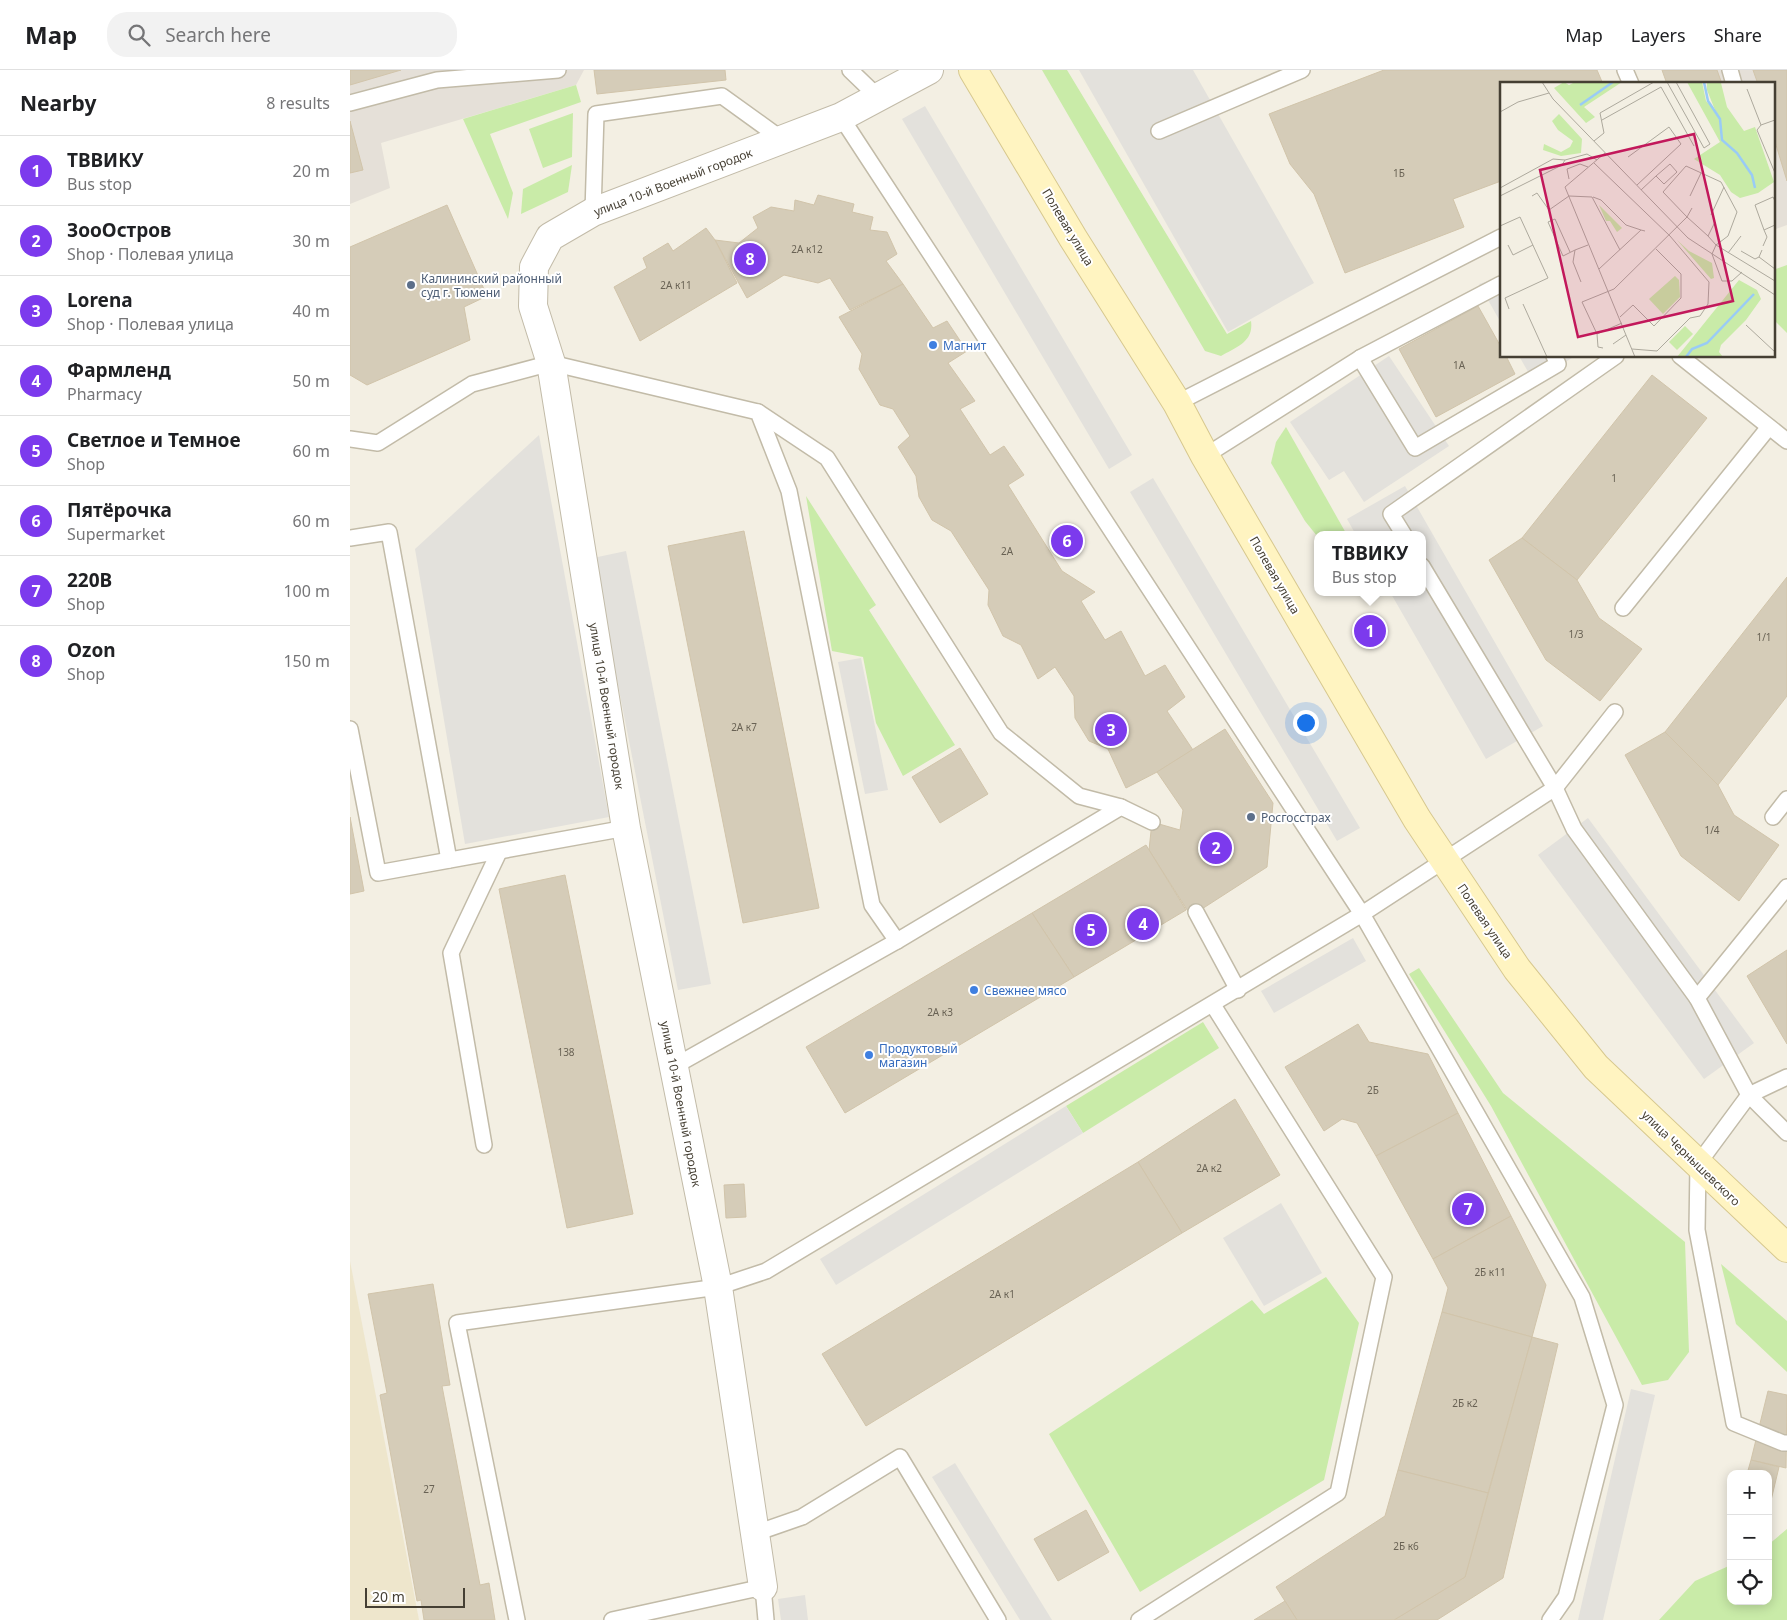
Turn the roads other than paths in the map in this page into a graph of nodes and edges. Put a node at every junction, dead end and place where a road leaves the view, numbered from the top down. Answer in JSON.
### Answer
{"nodes":[{"id":1,"x":558,"y":70,"type":"edge"},
{"id":2,"x":850,"y":70,"type":"edge"},
{"id":3,"x":929,"y":70,"type":"edge"},
{"id":4,"x":973,"y":70,"type":"edge"},
{"id":5,"x":1302,"y":70,"type":"edge"},
{"id":6,"x":1625,"y":70,"type":"edge"},
{"id":7,"x":1630,"y":82,"type":"edge"},
{"id":8,"x":878,"y":97,"type":"junction"},
{"id":9,"x":350,"y":104,"type":"edge"},
{"id":10,"x":841,"y":117,"type":"junction"},
{"id":11,"x":1159,"y":131,"type":"dead end"},
{"id":12,"x":782,"y":140,"type":"junction"},
{"id":13,"x":593,"y":212,"type":"junction"},
{"id":14,"x":1500,"y":237,"type":"edge"},
{"id":15,"x":1500,"y":285,"type":"edge"},
{"id":16,"x":1360,"y":358,"type":"junction"},
{"id":17,"x":1555,"y":358,"type":"edge"},
{"id":18,"x":1613,"y":358,"type":"edge"},
{"id":19,"x":1683,"y":358,"type":"edge"},
{"id":20,"x":550,"y":363,"type":"junction"},
{"id":21,"x":1177,"y":404,"type":"junction"},
{"id":22,"x":758,"y":412,"type":"junction"},
{"id":23,"x":1769,"y":427,"type":"junction"},
{"id":24,"x":350,"y":439,"type":"edge"},
{"id":25,"x":1787,"y":441,"type":"edge"},
{"id":26,"x":1205,"y":456,"type":"junction"},
{"id":27,"x":1402,"y":531,"type":"edge"},
{"id":28,"x":350,"y":538,"type":"edge"},
{"id":29,"x":1426,"y":573,"type":"edge"},
{"id":30,"x":1623,"y":608,"type":"dead end"},
{"id":31,"x":1614,"y":712,"type":"dead end"},
{"id":32,"x":350,"y":729,"type":"edge"},
{"id":33,"x":1555,"y":788,"type":"junction"},
{"id":34,"x":1787,"y":799,"type":"edge"},
{"id":35,"x":1121,"y":807,"type":"junction"},
{"id":36,"x":1773,"y":818,"type":"dead end"},
{"id":37,"x":1152,"y":822,"type":"dead end"},
{"id":38,"x":626,"y":828,"type":"junction"},
{"id":39,"x":499,"y":852,"type":"junction"},
{"id":40,"x":449,"y":860,"type":"junction"},
{"id":41,"x":1444,"y":861,"type":"junction"},
{"id":42,"x":1787,"y":887,"type":"edge"},
{"id":43,"x":1196,"y":912,"type":"dead end"},
{"id":44,"x":1362,"y":914,"type":"junction"},
{"id":45,"x":897,"y":941,"type":"junction"},
{"id":46,"x":1238,"y":990,"type":"junction"},
{"id":47,"x":1697,"y":998,"type":"junction"},
{"id":48,"x":1213,"y":1005,"type":"junction"},
{"id":49,"x":674,"y":1067,"type":"junction"},
{"id":50,"x":1596,"y":1067,"type":"joint"},
{"id":51,"x":1787,"y":1077,"type":"edge"},
{"id":52,"x":1750,"y":1095,"type":"junction"},
{"id":53,"x":1787,"y":1133,"type":"edge"},
{"id":54,"x":484,"y":1145,"type":"dead end"},
{"id":55,"x":1698,"y":1164,"type":"junction"},
{"id":56,"x":1787,"y":1248,"type":"edge"},
{"id":57,"x":718,"y":1287,"type":"junction"},
{"id":58,"x":1787,"y":1443,"type":"edge"},
{"id":59,"x":756,"y":1533,"type":"junction"},
{"id":60,"x":763,"y":1587,"type":"junction"},
{"id":61,"x":517,"y":1620,"type":"edge"},
{"id":62,"x":612,"y":1620,"type":"edge"},
{"id":63,"x":766,"y":1620,"type":"edge"},
{"id":64,"x":998,"y":1620,"type":"edge"},
{"id":65,"x":1139,"y":1620,"type":"edge"},
{"id":66,"x":1550,"y":1620,"type":"edge"}],
"edges":[{"from":1,"to":9,"type":"lane"},
{"from":2,"to":8,"type":"lane"},
{"from":3,"to":8,"type":"street","name":"улица 10-й Военный городок"},
{"from":4,"to":21,"type":"street","name":"Полевая улица"},
{"from":5,"to":11,"type":"lane"},
{"from":6,"to":7,"type":"lane"},
{"from":8,"to":10,"type":"street","name":"улица 10-й Военный городок"},
{"from":10,"to":12,"type":"street","name":"улица 10-й Военный городок"},
{"from":10,"to":44,"type":"lane"},
{"from":12,"to":13,"type":"street","name":"улица 10-й Военный городок"},
{"from":12,"to":13,"type":"lane"},
{"from":13,"to":20,"type":"street","name":"улица 10-й Военный городок"},
{"from":14,"to":21,"type":"lane"},
{"from":15,"to":16,"type":"lane"},
{"from":16,"to":17,"type":"lane"},
{"from":16,"to":26,"type":"lane"},
{"from":18,"to":27,"type":"lane"},
{"from":19,"to":23,"type":"lane"},
{"from":20,"to":22,"type":"lane"},
{"from":20,"to":24,"type":"lane"},
{"from":20,"to":38,"type":"street","name":"улица 10-й Военный городок"},
{"from":21,"to":26,"type":"street","name":"Полевая улица"},
{"from":22,"to":35,"type":"lane"},
{"from":22,"to":45,"type":"lane"},
{"from":23,"to":25,"type":"lane"},
{"from":23,"to":30,"type":"lane"},
{"from":26,"to":41,"type":"street","name":"Полевая улица"},
{"from":28,"to":40,"type":"lane"},
{"from":29,"to":33,"type":"lane"},
{"from":31,"to":33,"type":"lane"},
{"from":32,"to":40,"type":"lane"},
{"from":33,"to":41,"type":"lane"},
{"from":33,"to":47,"type":"lane"},
{"from":34,"to":36,"type":"lane"},
{"from":35,"to":37,"type":"lane"},
{"from":35,"to":45,"type":"lane"},
{"from":38,"to":39,"type":"lane"},
{"from":38,"to":49,"type":"street","name":"улица 10-й Военный городок"},
{"from":39,"to":40,"type":"lane"},
{"from":39,"to":54,"type":"lane"},
{"from":41,"to":44,"type":"lane"},
{"from":41,"to":50,"type":"street","name":"Полевая улица"},
{"from":42,"to":47,"type":"lane"},
{"from":43,"to":46,"type":"lane"},
{"from":44,"to":46,"type":"lane"},
{"from":44,"to":66,"type":"lane"},
{"from":45,"to":49,"type":"lane"},
{"from":46,"to":48,"type":"lane"},
{"from":47,"to":52,"type":"lane"},
{"from":48,"to":57,"type":"lane"},
{"from":48,"to":65,"type":"lane"},
{"from":49,"to":57,"type":"street","name":"улица 10-й Военный городок"},
{"from":50,"to":55,"type":"street","name":"улица Чернышевского"},
{"from":51,"to":52,"type":"lane"},
{"from":52,"to":53,"type":"lane"},
{"from":52,"to":55,"type":"lane"},
{"from":55,"to":56,"type":"street","name":"улица Чернышевского"},
{"from":55,"to":58,"type":"lane"},
{"from":57,"to":59,"type":"street","name":"улица 10-й Военный городок"},
{"from":57,"to":61,"type":"lane"},
{"from":59,"to":60,"type":"street","name":"улица 10-й Военный городок"},
{"from":59,"to":64,"type":"lane"},
{"from":60,"to":62,"type":"lane"},
{"from":60,"to":63,"type":"lane"}]}
